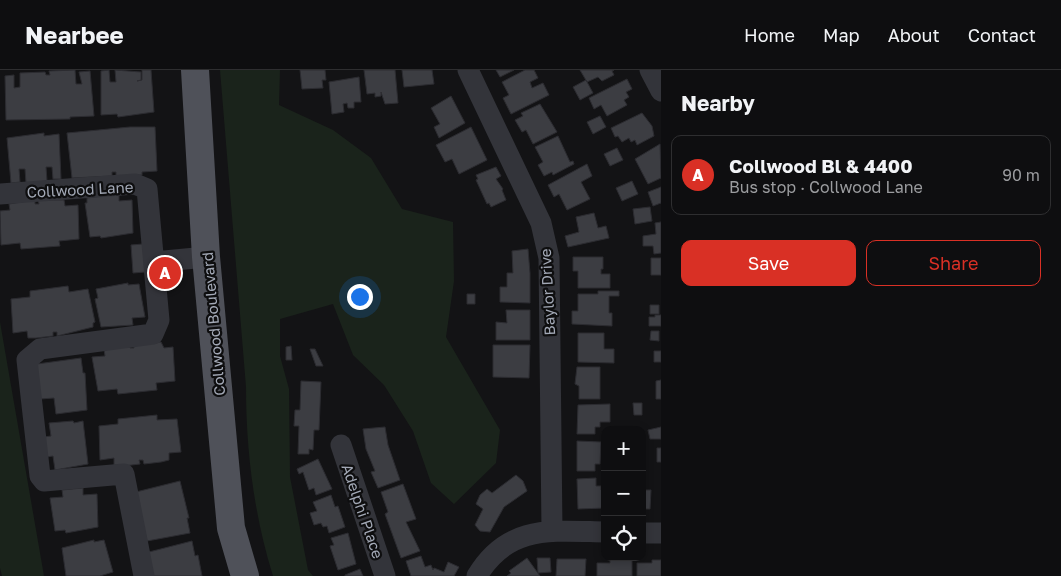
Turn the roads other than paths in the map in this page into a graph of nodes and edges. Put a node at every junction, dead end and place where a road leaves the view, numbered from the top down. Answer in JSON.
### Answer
{"nodes":[{"id":1,"x":195,"y":70,"type":"edge"},
{"id":2,"x":468,"y":70,"type":"edge"},
{"id":3,"x":650,"y":70,"type":"edge"},
{"id":4,"x":661,"y":91,"type":"edge"},
{"id":5,"x":0,"y":194,"type":"edge"},
{"id":6,"x":206,"y":257,"type":"junction"},
{"id":7,"x":154,"y":262,"type":"junction"},
{"id":8,"x":341,"y":445,"type":"dead end"},
{"id":9,"x":552,"y":531,"type":"junction"},
{"id":10,"x":601,"y":532,"type":"edge"},
{"id":11,"x":646,"y":533,"type":"edge"},
{"id":12,"x":661,"y":533,"type":"edge"},
{"id":13,"x":144,"y":576,"type":"edge"},
{"id":14,"x":245,"y":576,"type":"edge"},
{"id":15,"x":386,"y":576,"type":"edge"},
{"id":16,"x":477,"y":576,"type":"edge"}],
"edges":[{"from":1,"to":6,"type":"main road","name":"Collwood Boulevard"},
{"from":2,"to":9,"type":"street","name":"Baylor Drive"},
{"from":3,"to":4,"type":"street"},
{"from":5,"to":7,"type":"street","name":"Collwood Lane"},
{"from":6,"to":7,"type":"street"},
{"from":6,"to":14,"type":"main road","name":"Collwood Boulevard"},
{"from":7,"to":13,"type":"street","name":"Collwood Lane"},
{"from":8,"to":15,"type":"street","name":"Adelphi Place"},
{"from":9,"to":10,"type":"street"},
{"from":9,"to":16,"type":"street"},
{"from":11,"to":12,"type":"street"}]}
